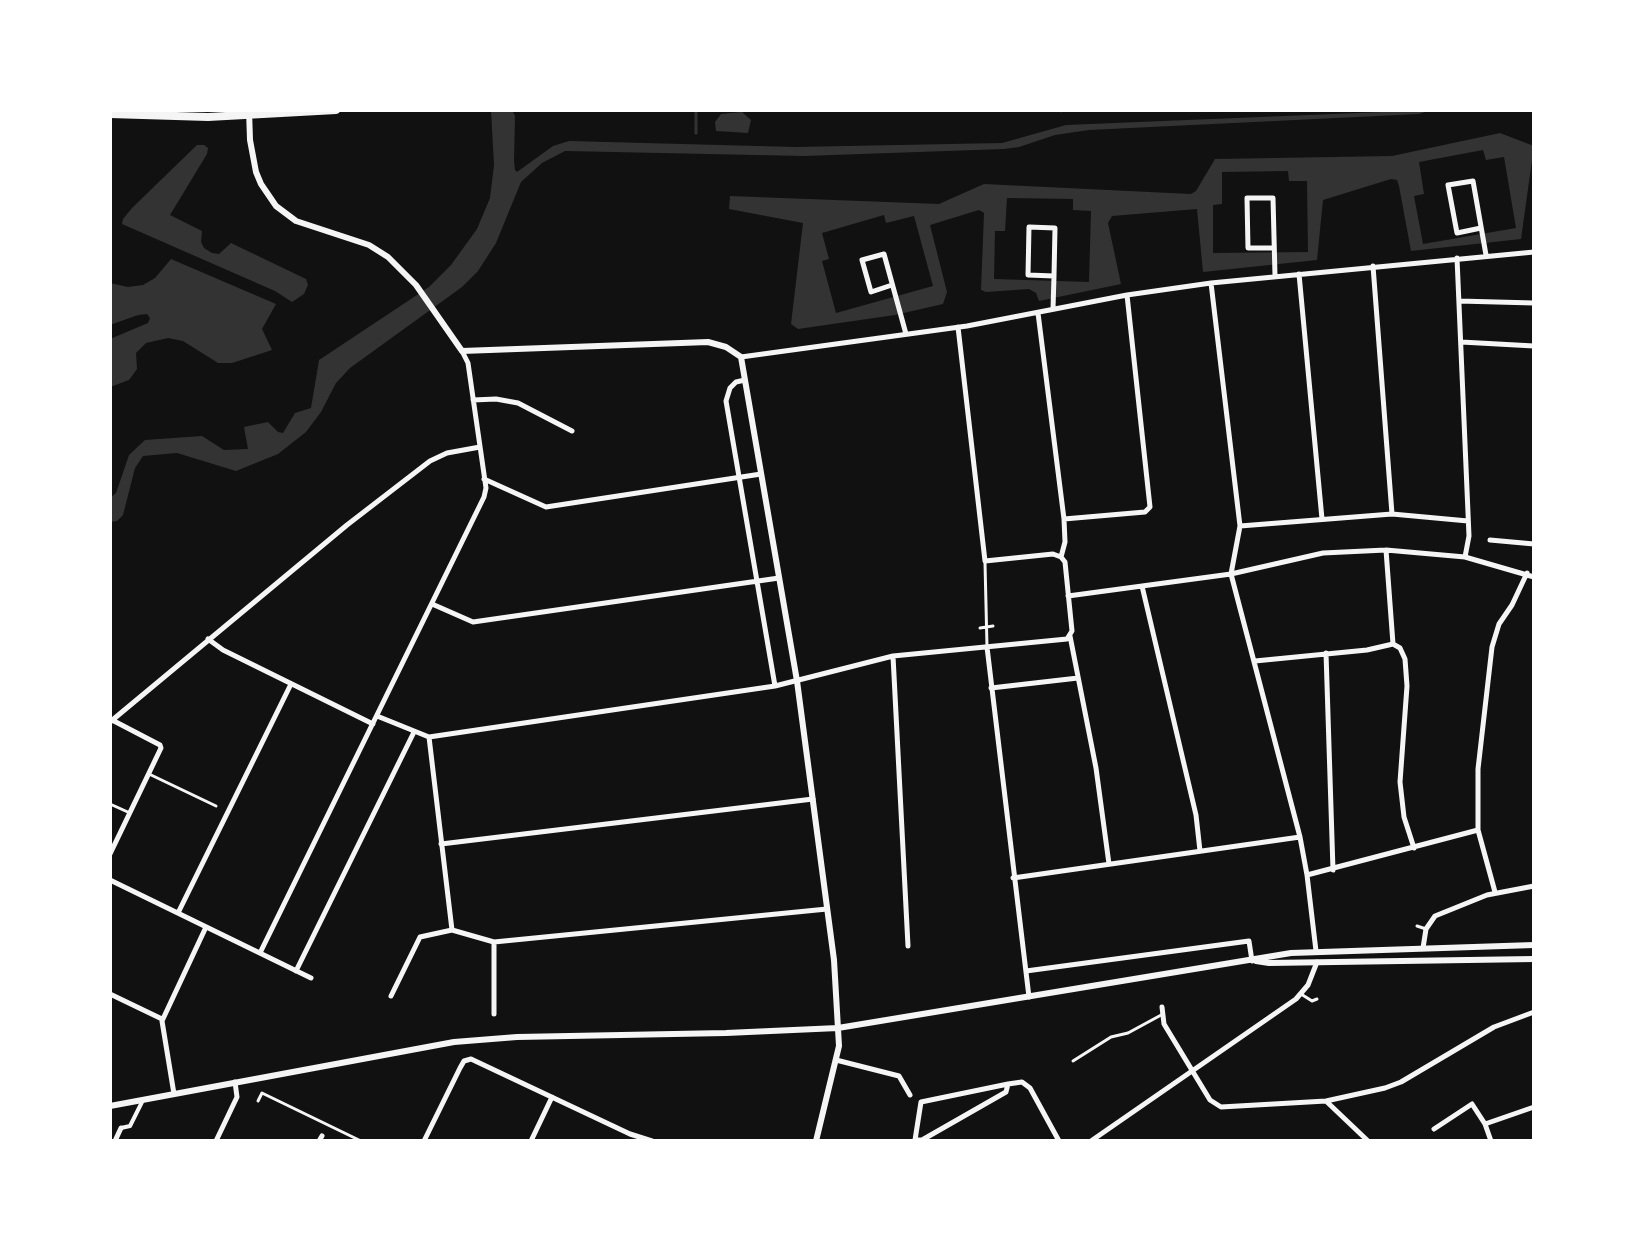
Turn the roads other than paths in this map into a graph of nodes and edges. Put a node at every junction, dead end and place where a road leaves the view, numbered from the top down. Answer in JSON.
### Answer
{"nodes":[{"id":1,"x":249,"y":110,"type":"edge"},
{"id":2,"x":336,"y":110,"type":"edge"},
{"id":3,"x":110,"y":114,"type":"edge"},
{"id":4,"x":1482,"y":231,"type":"junction"},
{"id":5,"x":1274,"y":250,"type":"junction"},
{"id":6,"x":1534,"y":252,"type":"edge"},
{"id":7,"x":1486,"y":255,"type":"junction"},
{"id":8,"x":1457,"y":258,"type":"junction"},
{"id":9,"x":1373,"y":266,"type":"junction"},
{"id":10,"x":1299,"y":274,"type":"junction"},
{"id":11,"x":1275,"y":276,"type":"junction"},
{"id":12,"x":1054,"y":279,"type":"junction"},
{"id":13,"x":1211,"y":283,"type":"junction"},
{"id":14,"x":892,"y":285,"type":"junction"},
{"id":15,"x":1127,"y":295,"type":"junction"},
{"id":16,"x":1459,"y":301,"type":"junction"},
{"id":17,"x":1534,"y":303,"type":"edge"},
{"id":18,"x":1053,"y":309,"type":"junction"},
{"id":19,"x":1038,"y":313,"type":"junction"},
{"id":20,"x":958,"y":327,"type":"junction"},
{"id":21,"x":906,"y":334,"type":"junction"},
{"id":22,"x":1461,"y":342,"type":"junction"},
{"id":23,"x":1534,"y":346,"type":"edge"},
{"id":24,"x":462,"y":351,"type":"junction"},
{"id":25,"x":741,"y":357,"type":"junction"},
{"id":26,"x":745,"y":380,"type":"junction"},
{"id":27,"x":473,"y":400,"type":"junction"},
{"id":28,"x":572,"y":431,"type":"dead end"},
{"id":29,"x":480,"y":447,"type":"junction"},
{"id":30,"x":761,"y":474,"type":"junction"},
{"id":31,"x":739,"y":478,"type":"junction"},
{"id":32,"x":484,"y":479,"type":"junction"},
{"id":33,"x":1392,"y":514,"type":"junction"},
{"id":34,"x":1064,"y":519,"type":"junction"},
{"id":35,"x":1322,"y":519,"type":"junction"},
{"id":36,"x":1468,"y":521,"type":"junction"},
{"id":37,"x":1240,"y":526,"type":"junction"},
{"id":38,"x":1490,"y":540,"type":"dead end"},
{"id":39,"x":1534,"y":544,"type":"edge"},
{"id":40,"x":1386,"y":550,"type":"junction"},
{"id":41,"x":1061,"y":557,"type":"junction"},
{"id":42,"x":1465,"y":557,"type":"junction"},
{"id":43,"x":985,"y":561,"type":"junction"},
{"id":44,"x":1527,"y":573,"type":"junction"},
{"id":45,"x":1231,"y":574,"type":"junction"},
{"id":46,"x":1534,"y":577,"type":"edge"},
{"id":47,"x":779,"y":578,"type":"junction"},
{"id":48,"x":757,"y":581,"type":"junction"},
{"id":49,"x":1142,"y":586,"type":"junction"},
{"id":50,"x":1068,"y":596,"type":"junction"},
{"id":51,"x":432,"y":604,"type":"junction"},
{"id":52,"x":984,"y":615,"type":"junction"},
{"id":53,"x":992,"y":615,"type":"dead end"},
{"id":54,"x":993,"y":626,"type":"dead end"},
{"id":55,"x":983,"y":627,"type":"junction"},
{"id":56,"x":1070,"y":636,"type":"junction"},
{"id":57,"x":208,"y":639,"type":"junction"},
{"id":58,"x":1393,"y":644,"type":"junction"},
{"id":59,"x":987,"y":647,"type":"junction"},
{"id":60,"x":1326,"y":653,"type":"junction"},
{"id":61,"x":893,"y":656,"type":"junction"},
{"id":62,"x":1255,"y":662,"type":"junction"},
{"id":63,"x":1078,"y":678,"type":"junction"},
{"id":64,"x":797,"y":681,"type":"junction"},
{"id":65,"x":291,"y":684,"type":"junction"},
{"id":66,"x":775,"y":686,"type":"junction"},
{"id":67,"x":991,"y":688,"type":"junction"},
{"id":68,"x":377,"y":716,"type":"junction"},
{"id":69,"x":111,"y":721,"type":"edge"},
{"id":70,"x":373,"y":724,"type":"junction"},
{"id":71,"x":414,"y":732,"type":"junction"},
{"id":72,"x":429,"y":737,"type":"junction"},
{"id":73,"x":149,"y":774,"type":"junction"},
{"id":74,"x":813,"y":799,"type":"junction"},
{"id":75,"x":110,"y":804,"type":"edge"},
{"id":76,"x":216,"y":806,"type":"dead end"},
{"id":77,"x":130,"y":813,"type":"junction"},
{"id":78,"x":1478,"y":830,"type":"junction"},
{"id":79,"x":1300,"y":837,"type":"junction"},
{"id":80,"x":441,"y":844,"type":"junction"},
{"id":81,"x":1414,"y":848,"type":"junction"},
{"id":82,"x":1200,"y":851,"type":"junction"},
{"id":83,"x":110,"y":854,"type":"edge"},
{"id":84,"x":1109,"y":864,"type":"junction"},
{"id":85,"x":1333,"y":870,"type":"junction"},
{"id":86,"x":1307,"y":875,"type":"junction"},
{"id":87,"x":1013,"y":878,"type":"junction"},
{"id":88,"x":110,"y":880,"type":"edge"},
{"id":89,"x":1534,"y":886,"type":"edge"},
{"id":90,"x":1495,"y":892,"type":"junction"},
{"id":91,"x":827,"y":909,"type":"junction"},
{"id":92,"x":178,"y":913,"type":"junction"},
{"id":93,"x":1417,"y":926,"type":"dead end"},
{"id":94,"x":206,"y":927,"type":"junction"},
{"id":95,"x":1426,"y":929,"type":"junction"},
{"id":96,"x":452,"y":930,"type":"junction"},
{"id":97,"x":494,"y":942,"type":"junction"},
{"id":98,"x":908,"y":946,"type":"dead end"},
{"id":99,"x":1534,"y":946,"type":"edge"},
{"id":100,"x":1423,"y":948,"type":"junction"},
{"id":101,"x":1316,"y":951,"type":"junction"},
{"id":102,"x":260,"y":953,"type":"junction"},
{"id":103,"x":1534,"y":959,"type":"edge"},
{"id":104,"x":1252,"y":961,"type":"junction"},
{"id":105,"x":1423,"y":961,"type":"junction"},
{"id":106,"x":1317,"y":962,"type":"junction"},
{"id":107,"x":296,"y":971,"type":"junction"},
{"id":108,"x":1026,"y":971,"type":"junction"},
{"id":109,"x":311,"y":978,"type":"dead end"},
{"id":110,"x":110,"y":994,"type":"edge"},
{"id":111,"x":1301,"y":994,"type":"junction"},
{"id":112,"x":391,"y":996,"type":"dead end"},
{"id":113,"x":1029,"y":997,"type":"junction"},
{"id":114,"x":1317,"y":999,"type":"dead end"},
{"id":115,"x":1162,"y":1011,"type":"joint"},
{"id":116,"x":1534,"y":1012,"type":"edge"},
{"id":117,"x":494,"y":1014,"type":"dead end"},
{"id":118,"x":162,"y":1019,"type":"junction"},
{"id":119,"x":838,"y":1028,"type":"junction"},
{"id":120,"x":836,"y":1060,"type":"junction"},
{"id":121,"x":1073,"y":1061,"type":"dead end"},
{"id":122,"x":1193,"y":1071,"type":"junction"},
{"id":123,"x":235,"y":1082,"type":"junction"},
{"id":124,"x":1008,"y":1084,"type":"junction"},
{"id":125,"x":174,"y":1094,"type":"junction"},
{"id":126,"x":910,"y":1095,"type":"dead end"},
{"id":127,"x":552,"y":1097,"type":"junction"},
{"id":128,"x":143,"y":1100,"type":"junction"},
{"id":129,"x":258,"y":1101,"type":"dead end"},
{"id":130,"x":1326,"y":1101,"type":"junction"},
{"id":131,"x":110,"y":1106,"type":"edge"},
{"id":132,"x":1534,"y":1107,"type":"edge"},
{"id":133,"x":1485,"y":1124,"type":"junction"},
{"id":134,"x":327,"y":1125,"type":"junction"},
{"id":135,"x":121,"y":1128,"type":"joint"},
{"id":136,"x":1434,"y":1129,"type":"dead end"},
{"id":137,"x":630,"y":1134,"type":"junction"},
{"id":138,"x":320,"y":1138,"type":"edge"},
{"id":139,"x":115,"y":1141,"type":"edge"},
{"id":140,"x":216,"y":1141,"type":"edge"},
{"id":141,"x":361,"y":1141,"type":"edge"},
{"id":142,"x":424,"y":1141,"type":"edge"},
{"id":143,"x":531,"y":1141,"type":"edge"},
{"id":144,"x":627,"y":1141,"type":"edge"},
{"id":145,"x":652,"y":1141,"type":"edge"},
{"id":146,"x":816,"y":1141,"type":"edge"},
{"id":147,"x":1059,"y":1141,"type":"edge"},
{"id":148,"x":1091,"y":1141,"type":"edge"},
{"id":149,"x":1368,"y":1141,"type":"edge"},
{"id":150,"x":1491,"y":1141,"type":"edge"}],
"edges":[{"from":1,"to":24,"type":"street"},
{"from":2,"to":3,"type":"main road"},
{"from":4,"to":4,"type":"street"},
{"from":4,"to":7,"type":"street"},
{"from":5,"to":5,"type":"street"},
{"from":5,"to":11,"type":"street"},
{"from":6,"to":7,"type":"street"},
{"from":7,"to":8,"type":"street"},
{"from":8,"to":9,"type":"street"},
{"from":8,"to":16,"type":"street"},
{"from":9,"to":10,"type":"street"},
{"from":9,"to":33,"type":"street"},
{"from":10,"to":11,"type":"street"},
{"from":10,"to":35,"type":"street"},
{"from":11,"to":13,"type":"street"},
{"from":12,"to":12,"type":"street"},
{"from":12,"to":18,"type":"street"},
{"from":13,"to":15,"type":"street"},
{"from":13,"to":37,"type":"street"},
{"from":14,"to":14,"type":"street"},
{"from":14,"to":21,"type":"street"},
{"from":15,"to":18,"type":"street"},
{"from":15,"to":34,"type":"street"},
{"from":16,"to":17,"type":"street"},
{"from":16,"to":22,"type":"street"},
{"from":18,"to":19,"type":"street"},
{"from":19,"to":20,"type":"street"},
{"from":19,"to":34,"type":"street"},
{"from":20,"to":21,"type":"street"},
{"from":20,"to":43,"type":"street"},
{"from":21,"to":25,"type":"street"},
{"from":22,"to":23,"type":"street"},
{"from":22,"to":36,"type":"street"},
{"from":24,"to":25,"type":"street"},
{"from":24,"to":27,"type":"street"},
{"from":25,"to":26,"type":"street"},
{"from":26,"to":30,"type":"street"},
{"from":26,"to":31,"type":"street"},
{"from":27,"to":28,"type":"street"},
{"from":27,"to":29,"type":"street"},
{"from":29,"to":32,"type":"street"},
{"from":29,"to":57,"type":"street"},
{"from":30,"to":31,"type":"street"},
{"from":30,"to":47,"type":"street"},
{"from":31,"to":32,"type":"street"},
{"from":31,"to":48,"type":"street"},
{"from":32,"to":51,"type":"street"},
{"from":33,"to":35,"type":"street"},
{"from":33,"to":36,"type":"street"},
{"from":34,"to":41,"type":"street"},
{"from":35,"to":37,"type":"street"},
{"from":36,"to":42,"type":"street"},
{"from":37,"to":45,"type":"street"},
{"from":38,"to":39,"type":"street"},
{"from":40,"to":42,"type":"street"},
{"from":40,"to":45,"type":"street"},
{"from":40,"to":58,"type":"street"},
{"from":41,"to":43,"type":"street"},
{"from":41,"to":50,"type":"street"},
{"from":42,"to":44,"type":"street"},
{"from":43,"to":52,"type":"lane"},
{"from":44,"to":46,"type":"street"},
{"from":44,"to":78,"type":"street"},
{"from":45,"to":49,"type":"street"},
{"from":45,"to":62,"type":"street"},
{"from":47,"to":48,"type":"street"},
{"from":47,"to":64,"type":"street"},
{"from":48,"to":51,"type":"street"},
{"from":48,"to":66,"type":"street"},
{"from":49,"to":50,"type":"street"},
{"from":49,"to":82,"type":"street"},
{"from":50,"to":56,"type":"street"},
{"from":51,"to":68,"type":"street"},
{"from":52,"to":53,"type":"lane"},
{"from":52,"to":55,"type":"lane"},
{"from":54,"to":55,"type":"lane"},
{"from":55,"to":59,"type":"lane"},
{"from":56,"to":59,"type":"street"},
{"from":56,"to":63,"type":"street"},
{"from":57,"to":65,"type":"street"},
{"from":57,"to":69,"type":"street"},
{"from":58,"to":60,"type":"street"},
{"from":58,"to":81,"type":"street"},
{"from":59,"to":61,"type":"street"},
{"from":59,"to":67,"type":"street"},
{"from":60,"to":62,"type":"street"},
{"from":60,"to":85,"type":"street"},
{"from":61,"to":64,"type":"street"},
{"from":61,"to":98,"type":"street"},
{"from":62,"to":79,"type":"street"},
{"from":63,"to":67,"type":"street"},
{"from":63,"to":84,"type":"street"},
{"from":64,"to":66,"type":"street"},
{"from":64,"to":74,"type":"street"},
{"from":65,"to":70,"type":"street"},
{"from":65,"to":92,"type":"street"},
{"from":66,"to":72,"type":"street"},
{"from":67,"to":87,"type":"street"},
{"from":68,"to":70,"type":"street"},
{"from":68,"to":71,"type":"street"},
{"from":69,"to":73,"type":"street"},
{"from":70,"to":102,"type":"street"},
{"from":71,"to":72,"type":"street"},
{"from":71,"to":107,"type":"street"},
{"from":72,"to":80,"type":"street"},
{"from":73,"to":76,"type":"lane"},
{"from":73,"to":77,"type":"street"},
{"from":74,"to":80,"type":"street"},
{"from":74,"to":91,"type":"street"},
{"from":75,"to":77,"type":"lane"},
{"from":77,"to":83,"type":"street"},
{"from":78,"to":81,"type":"street"},
{"from":78,"to":90,"type":"street"},
{"from":79,"to":82,"type":"street"},
{"from":79,"to":86,"type":"street"},
{"from":80,"to":96,"type":"street"},
{"from":81,"to":85,"type":"street"},
{"from":82,"to":84,"type":"street"},
{"from":84,"to":87,"type":"street"},
{"from":85,"to":86,"type":"street"},
{"from":86,"to":101,"type":"street"},
{"from":87,"to":108,"type":"street"},
{"from":88,"to":92,"type":"street"},
{"from":89,"to":90,"type":"street"},
{"from":90,"to":95,"type":"street"},
{"from":91,"to":97,"type":"street"},
{"from":91,"to":119,"type":"street"},
{"from":92,"to":94,"type":"street"},
{"from":93,"to":95,"type":"lane"},
{"from":94,"to":102,"type":"street"},
{"from":94,"to":118,"type":"street"},
{"from":95,"to":100,"type":"street"},
{"from":96,"to":97,"type":"street"},
{"from":96,"to":112,"type":"street"},
{"from":97,"to":117,"type":"street"},
{"from":99,"to":100,"type":"street"},
{"from":100,"to":101,"type":"street"},
{"from":100,"to":105,"type":"street"},
{"from":101,"to":104,"type":"street"},
{"from":101,"to":106,"type":"street"},
{"from":102,"to":107,"type":"street"},
{"from":103,"to":105,"type":"street"},
{"from":104,"to":106,"type":"street"},
{"from":104,"to":108,"type":"street"},
{"from":104,"to":113,"type":"street"},
{"from":105,"to":106,"type":"street"},
{"from":106,"to":111,"type":"street"},
{"from":107,"to":109,"type":"street"},
{"from":108,"to":113,"type":"street"},
{"from":110,"to":118,"type":"street"},
{"from":111,"to":114,"type":"lane"},
{"from":111,"to":122,"type":"street"},
{"from":113,"to":119,"type":"street"},
{"from":115,"to":121,"type":"lane"},
{"from":115,"to":122,"type":"street"},
{"from":116,"to":130,"type":"street"},
{"from":118,"to":125,"type":"street"},
{"from":119,"to":120,"type":"street"},
{"from":119,"to":123,"type":"street"},
{"from":120,"to":126,"type":"street"},
{"from":120,"to":146,"type":"street"},
{"from":122,"to":130,"type":"street"},
{"from":122,"to":148,"type":"street"},
{"from":123,"to":125,"type":"street"},
{"from":123,"to":140,"type":"street"},
{"from":124,"to":124,"type":"street"},
{"from":124,"to":147,"type":"street"},
{"from":125,"to":128,"type":"street"},
{"from":127,"to":137,"type":"street"},
{"from":127,"to":142,"type":"street"},
{"from":127,"to":143,"type":"street"},
{"from":128,"to":131,"type":"street"},
{"from":128,"to":135,"type":"street"},
{"from":129,"to":134,"type":"lane"},
{"from":130,"to":149,"type":"street"},
{"from":132,"to":133,"type":"street"},
{"from":133,"to":136,"type":"street"},
{"from":133,"to":150,"type":"street"},
{"from":134,"to":138,"type":"lane"},
{"from":134,"to":141,"type":"lane"},
{"from":135,"to":139,"type":"street"},
{"from":137,"to":144,"type":"street"},
{"from":137,"to":145,"type":"street"}]}
